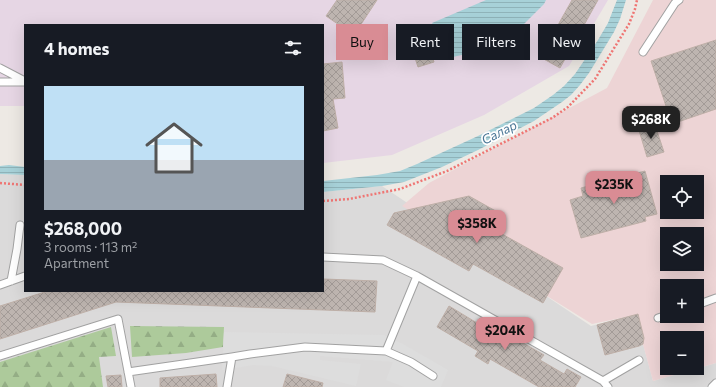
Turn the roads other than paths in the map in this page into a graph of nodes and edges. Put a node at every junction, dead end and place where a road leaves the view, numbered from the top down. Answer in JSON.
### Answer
{"nodes":[{"id":1,"x":679,"y":0,"type":"edge"},
{"id":2,"x":643,"y":52,"type":"dead end"},
{"id":3,"x":0,"y":68,"type":"edge"},
{"id":4,"x":24,"y":81,"type":"edge"},
{"id":5,"x":0,"y":82,"type":"edge"},
{"id":6,"x":24,"y":82,"type":"edge"},
{"id":7,"x":20,"y":225,"type":"dead end"},
{"id":8,"x":324,"y":257,"type":"edge"},
{"id":9,"x":24,"y":276,"type":"edge"},
{"id":10,"x":417,"y":276,"type":"junction"},
{"id":11,"x":11,"y":281,"type":"junction"},
{"id":12,"x":0,"y":285,"type":"edge"},
{"id":13,"x":716,"y":298,"type":"edge"},
{"id":14,"x":704,"y":302,"type":"edge"},
{"id":15,"x":386,"y":350,"type":"junction"},
{"id":16,"x":0,"y":356,"type":"edge"},
{"id":17,"x":232,"y":357,"type":"junction"},
{"id":18,"x":639,"y":360,"type":"dead end"},
{"id":19,"x":128,"y":372,"type":"junction"},
{"id":20,"x":432,"y":376,"type":"dead end"},
{"id":21,"x":716,"y":383,"type":"edge"},
{"id":22,"x":605,"y":384,"type":"edge"},
{"id":23,"x":131,"y":387,"type":"edge"},
{"id":24,"x":226,"y":387,"type":"edge"},
{"id":25,"x":712,"y":387,"type":"edge"}],
"edges":[{"from":1,"to":2,"type":"lane"},
{"from":3,"to":4,"type":"lane"},
{"from":5,"to":6,"type":"lane"},
{"from":7,"to":11,"type":"lane"},
{"from":8,"to":10,"type":"lane"},
{"from":9,"to":11,"type":"lane"},
{"from":10,"to":15,"type":"lane"},
{"from":10,"to":22,"type":"lane"},
{"from":11,"to":12,"type":"lane"},
{"from":13,"to":14,"type":"lane"},
{"from":15,"to":17,"type":"lane"},
{"from":15,"to":20,"type":"lane"},
{"from":16,"to":19,"type":"lane"},
{"from":17,"to":19,"type":"lane"},
{"from":17,"to":24,"type":"lane"},
{"from":18,"to":22,"type":"lane"},
{"from":19,"to":23,"type":"lane"},
{"from":21,"to":25,"type":"lane"}]}
